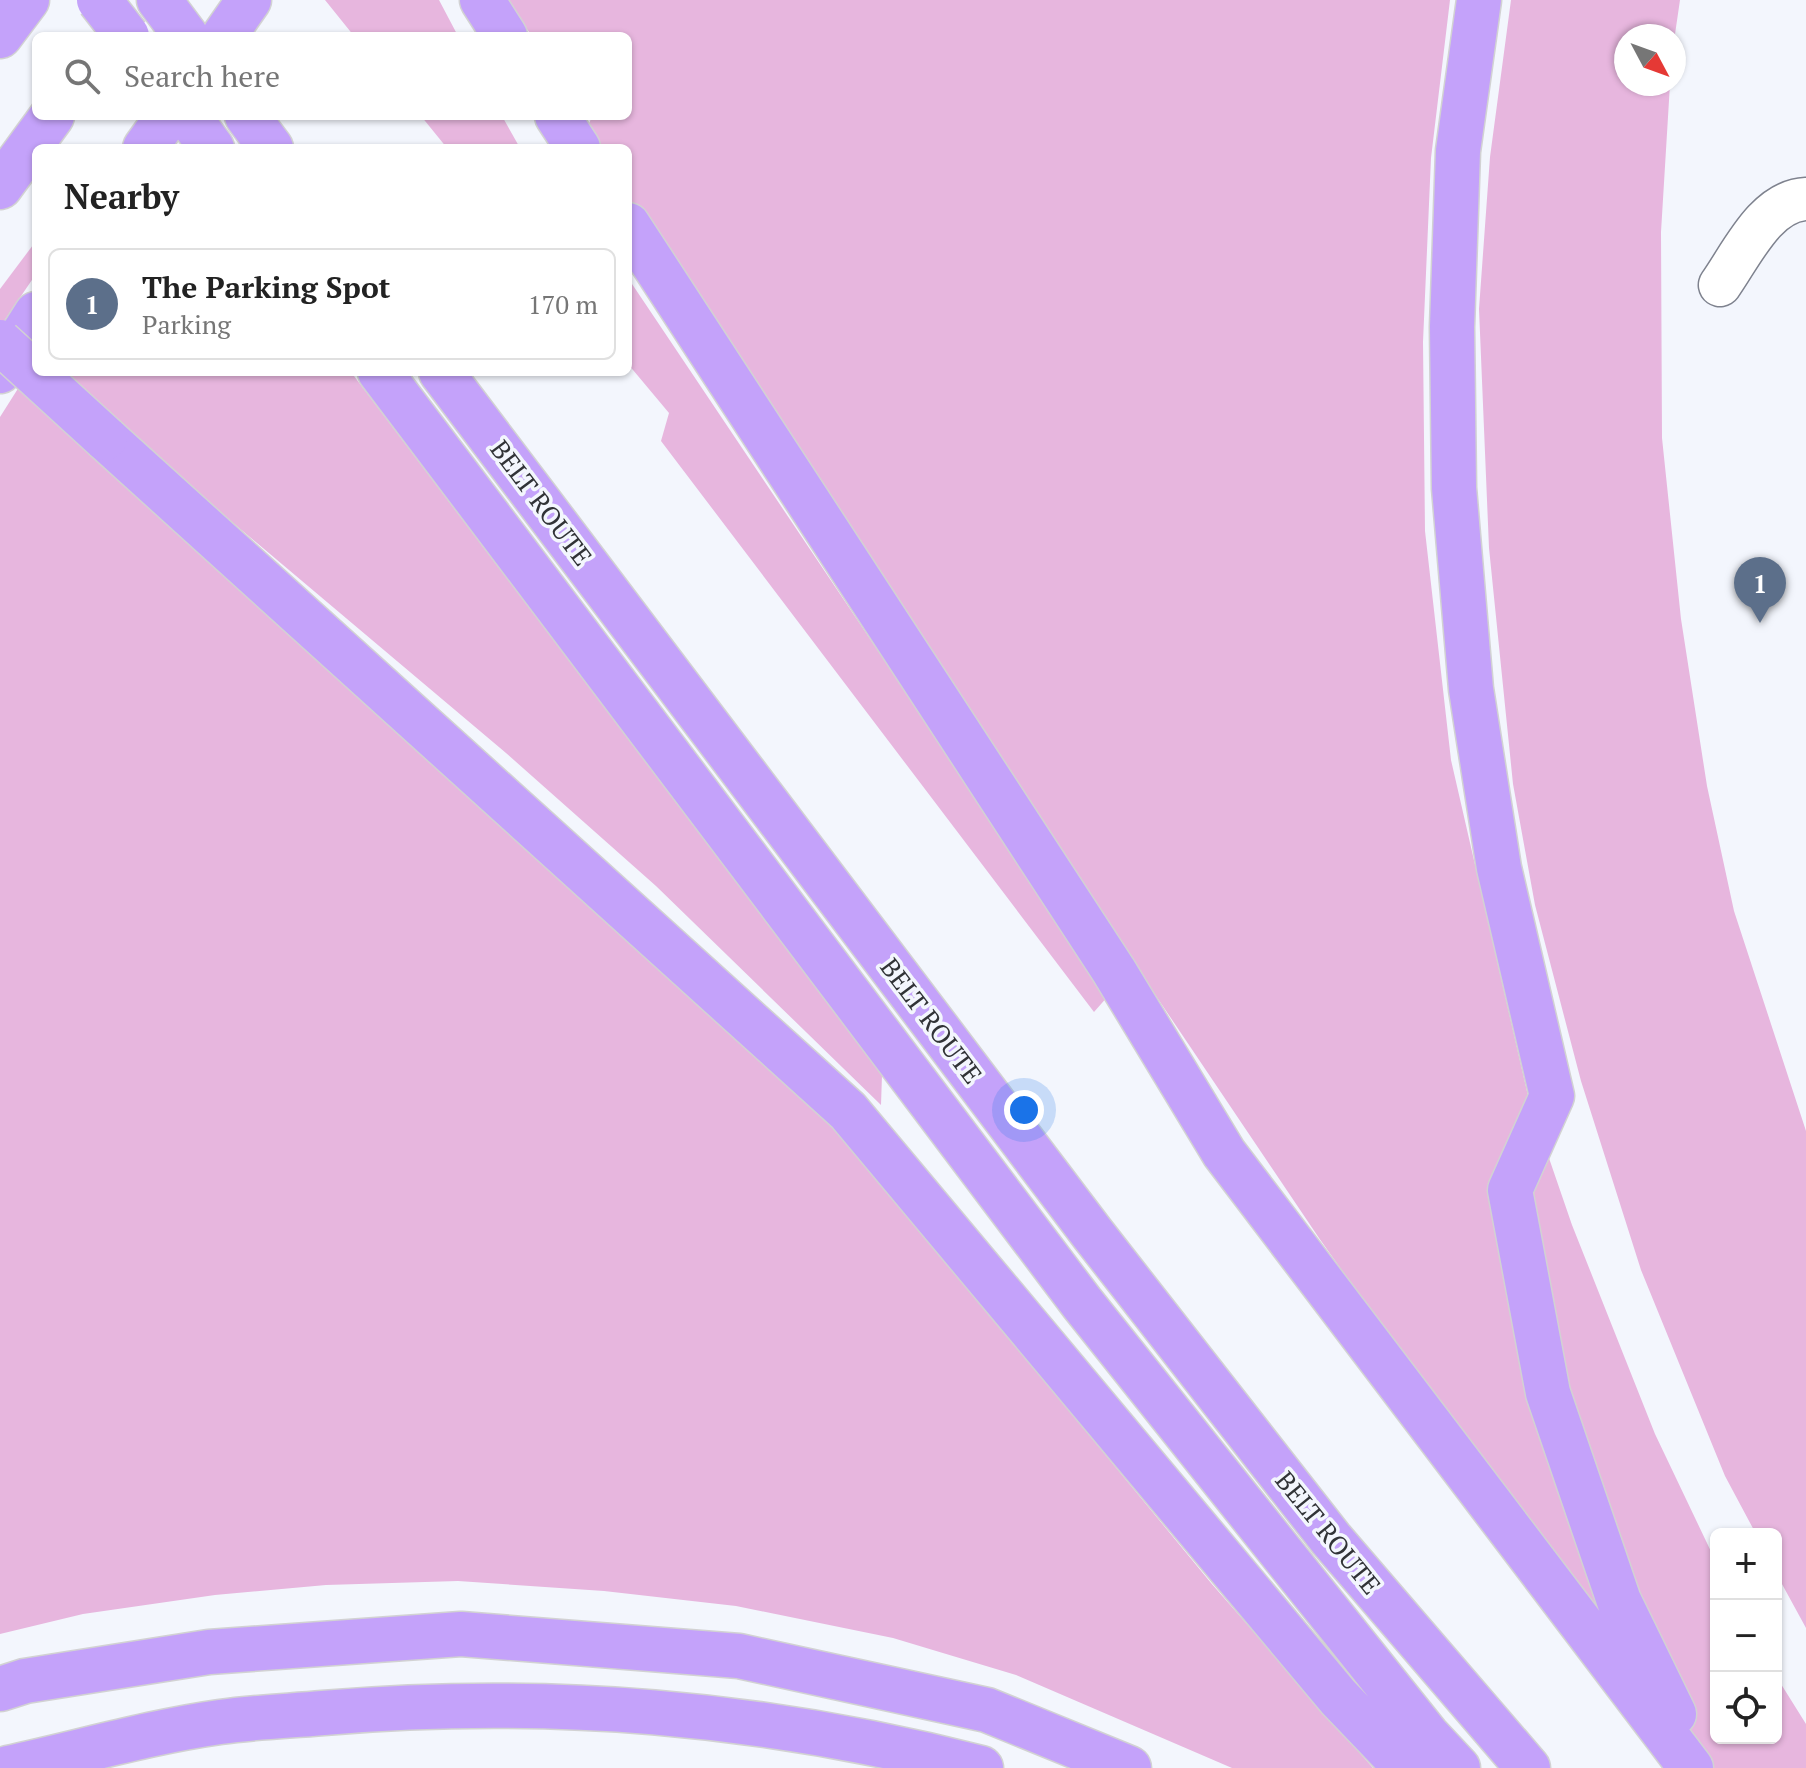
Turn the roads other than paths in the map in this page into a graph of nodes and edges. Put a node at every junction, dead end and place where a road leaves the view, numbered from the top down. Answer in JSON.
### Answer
{"nodes":[{"id":1,"x":27,"y":0,"type":"edge"},
{"id":2,"x":99,"y":0,"type":"edge"},
{"id":3,"x":138,"y":0,"type":"edge"},
{"id":4,"x":159,"y":0,"type":"edge"},
{"id":5,"x":249,"y":0,"type":"edge"},
{"id":6,"x":482,"y":0,"type":"edge"},
{"id":7,"x":1479,"y":0,"type":"edge"},
{"id":8,"x":114,"y":32,"type":"edge"},
{"id":9,"x":124,"y":32,"type":"edge"},
{"id":10,"x":183,"y":32,"type":"edge"},
{"id":11,"x":227,"y":32,"type":"edge"},
{"id":12,"x":502,"y":32,"type":"edge"},
{"id":13,"x":0,"y":36,"type":"edge"},
{"id":14,"x":49,"y":120,"type":"edge"},
{"id":15,"x":165,"y":120,"type":"edge"},
{"id":16,"x":191,"y":120,"type":"edge"},
{"id":17,"x":250,"y":120,"type":"edge"},
{"id":18,"x":560,"y":120,"type":"edge"},
{"id":19,"x":148,"y":144,"type":"edge"},
{"id":20,"x":209,"y":144,"type":"edge"},
{"id":21,"x":268,"y":144,"type":"edge"},
{"id":22,"x":575,"y":144,"type":"edge"},
{"id":23,"x":0,"y":187,"type":"edge"},
{"id":24,"x":1806,"y":199,"type":"edge"},
{"id":25,"x":632,"y":231,"type":"edge"},
{"id":26,"x":1720,"y":285,"type":"dead end"},
{"id":27,"x":32,"y":320,"type":"edge"},
{"id":28,"x":0,"y":342,"type":"edge"},
{"id":29,"x":0,"y":371,"type":"edge"},
{"id":30,"x":32,"y":371,"type":"edge"},
{"id":31,"x":37,"y":376,"type":"edge"},
{"id":32,"x":383,"y":376,"type":"edge"},
{"id":33,"x":444,"y":376,"type":"edge"},
{"id":34,"x":0,"y":1689,"type":"edge"},
{"id":35,"x":8,"y":1768,"type":"edge"},
{"id":36,"x":981,"y":1768,"type":"edge"},
{"id":37,"x":1129,"y":1768,"type":"edge"},
{"id":38,"x":1406,"y":1768,"type":"edge"},
{"id":39,"x":1458,"y":1768,"type":"edge"},
{"id":40,"x":1528,"y":1768,"type":"edge"},
{"id":41,"x":1691,"y":1768,"type":"edge"},
{"id":42,"x":1700,"y":1768,"type":"edge"}],
"edges":[{"from":1,"to":13,"type":"highway"},
{"from":2,"to":9,"type":"highway","bridge":true},
{"from":3,"to":8,"type":"highway"},
{"from":4,"to":10,"type":"highway"},
{"from":5,"to":11,"type":"highway"},
{"from":6,"to":12,"type":"highway"},
{"from":7,"to":42,"type":"highway"},
{"from":14,"to":23,"type":"highway"},
{"from":15,"to":19,"type":"highway"},
{"from":16,"to":20,"type":"highway"},
{"from":17,"to":21,"type":"highway"},
{"from":18,"to":22,"type":"highway"},
{"from":24,"to":26,"type":"lane"},
{"from":25,"to":41,"type":"highway"},
{"from":27,"to":29,"type":"highway"},
{"from":28,"to":30,"type":"highway","bridge":true},
{"from":31,"to":38,"type":"highway","bridge":true},
{"from":32,"to":39,"type":"highway","name":"BELT ROUTE"},
{"from":33,"to":40,"type":"highway","name":"BELT ROUTE"},
{"from":34,"to":37,"type":"highway"},
{"from":35,"to":36,"type":"highway"}]}
